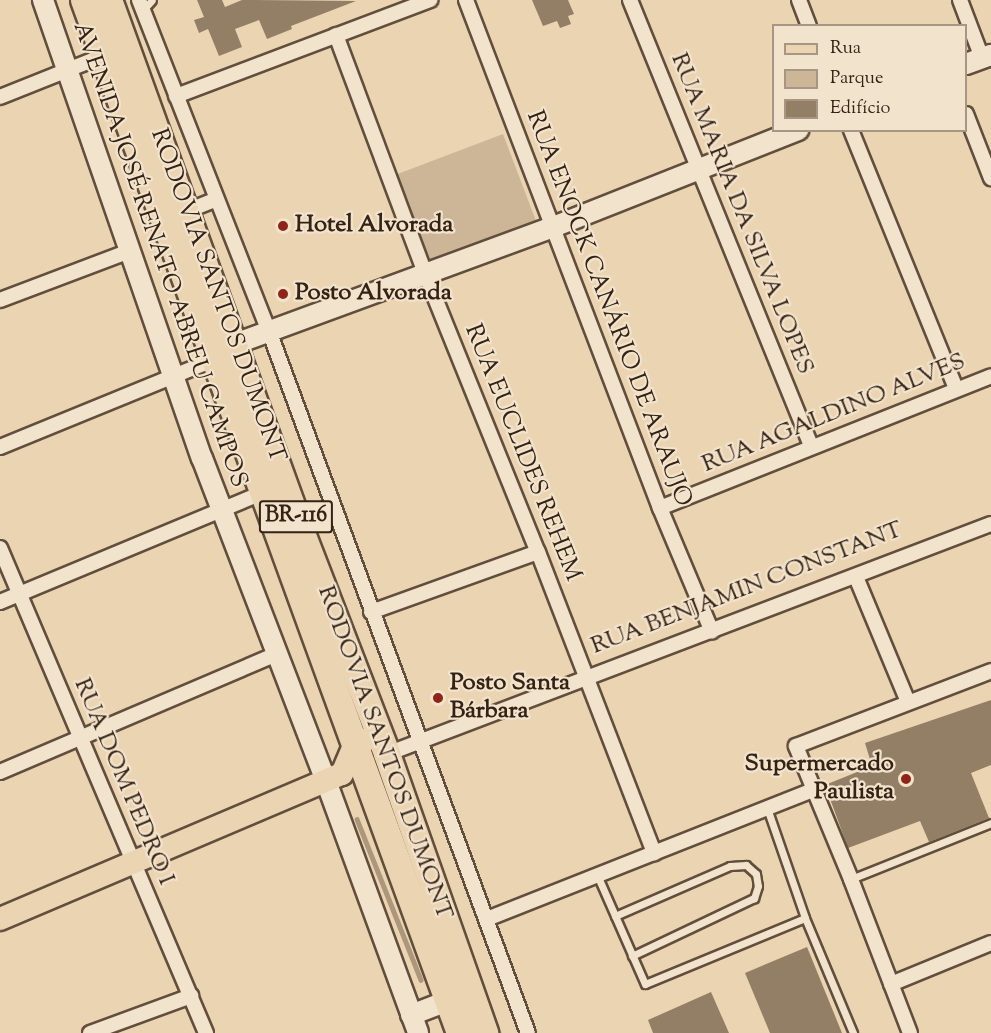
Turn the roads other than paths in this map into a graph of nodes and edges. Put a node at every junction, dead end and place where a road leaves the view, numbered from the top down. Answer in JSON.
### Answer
{"nodes":[{"id":1,"x":43,"y":0,"type":"edge"},
{"id":2,"x":84,"y":0,"type":"edge"},
{"id":3,"x":109,"y":0,"type":"edge"},
{"id":4,"x":466,"y":0,"type":"edge"},
{"id":5,"x":630,"y":0,"type":"edge"},
{"id":6,"x":799,"y":0,"type":"edge"},
{"id":7,"x":960,"y":0,"type":"edge"},
{"id":8,"x":427,"y":1,"type":"edge"},
{"id":9,"x":145,"y":3,"type":"edge"},
{"id":10,"x":808,"y":24,"type":"edge"},
{"id":11,"x":336,"y":35,"type":"junction"},
{"id":12,"x":105,"y":55,"type":"junction"},
{"id":13,"x":980,"y":59,"type":"edge"},
{"id":14,"x":68,"y":70,"type":"junction"},
{"id":15,"x":176,"y":96,"type":"junction"},
{"id":16,"x":0,"y":97,"type":"edge"},
{"id":17,"x":967,"y":117,"type":"edge"},
{"id":18,"x":793,"y":132,"type":"edge"},
{"id":19,"x":852,"y":132,"type":"edge"},
{"id":20,"x":699,"y":171,"type":"junction"},
{"id":21,"x":991,"y":177,"type":"edge"},
{"id":22,"x":216,"y":199,"type":"junction"},
{"id":23,"x":187,"y":211,"type":"junction"},
{"id":24,"x":553,"y":227,"type":"junction"},
{"id":25,"x":130,"y":251,"type":"junction"},
{"id":26,"x":425,"y":273,"type":"junction"},
{"id":27,"x":0,"y":300,"type":"edge"},
{"id":28,"x":269,"y":331,"type":"junction"},
{"id":29,"x":235,"y":344,"type":"junction"},
{"id":30,"x":213,"y":360,"type":"junction"},
{"id":31,"x":174,"y":375,"type":"junction"},
{"id":32,"x":991,"y":376,"type":"edge"},
{"id":33,"x":956,"y":389,"type":"junction"},
{"id":34,"x":811,"y":445,"type":"junction"},
{"id":35,"x":0,"y":447,"type":"edge"},
{"id":36,"x":262,"y":493,"type":"junction"},
{"id":37,"x":221,"y":508,"type":"junction"},
{"id":38,"x":660,"y":508,"type":"junction"},
{"id":39,"x":991,"y":524,"type":"edge"},
{"id":40,"x":0,"y":548,"type":"edge"},
{"id":41,"x":538,"y":552,"type":"junction"},
{"id":42,"x":856,"y":577,"type":"junction"},
{"id":43,"x":18,"y":594,"type":"junction"},
{"id":44,"x":0,"y":602,"type":"edge"},
{"id":45,"x":371,"y":612,"type":"junction"},
{"id":46,"x":712,"y":632,"type":"junction"},
{"id":47,"x":276,"y":654,"type":"junction"},
{"id":48,"x":991,"y":671,"type":"edge"},
{"id":49,"x":586,"y":679,"type":"junction"},
{"id":50,"x":908,"y":702,"type":"junction"},
{"id":51,"x":80,"y":738,"type":"junction"},
{"id":52,"x":421,"y":741,"type":"junction"},
{"id":53,"x":354,"y":746,"type":"junction"},
{"id":54,"x":387,"y":754,"type":"junction"},
{"id":55,"x":0,"y":772,"type":"edge"},
{"id":56,"x":334,"y":777,"type":"junction"},
{"id":57,"x":370,"y":785,"type":"junction"},
{"id":58,"x":815,"y":789,"type":"junction"},
{"id":59,"x":767,"y":808,"type":"junction"},
{"id":60,"x":991,"y":823,"type":"edge"},
{"id":61,"x":654,"y":853,"type":"junction"},
{"id":62,"x":134,"y":863,"type":"junction"},
{"id":63,"x":598,"y":877,"type":"junction"},
{"id":64,"x":851,"y":879,"type":"junction"},
{"id":65,"x":615,"y":916,"type":"junction"},
{"id":66,"x":805,"y":918,"type":"junction"},
{"id":67,"x":0,"y":919,"type":"edge"},
{"id":68,"x":487,"y":919,"type":"junction"},
{"id":69,"x":991,"y":943,"type":"edge"},
{"id":70,"x":632,"y":956,"type":"junction"},
{"id":71,"x":891,"y":984,"type":"junction"},
{"id":72,"x":191,"y":996,"type":"junction"},
{"id":73,"x":448,"y":1001,"type":"junction"},
{"id":74,"x":415,"y":1024,"type":"edge"},
{"id":75,"x":90,"y":1033,"type":"edge"},
{"id":76,"x":206,"y":1033,"type":"edge"},
{"id":77,"x":460,"y":1033,"type":"edge"},
{"id":78,"x":484,"y":1033,"type":"edge"},
{"id":79,"x":528,"y":1033,"type":"edge"},
{"id":80,"x":853,"y":1033,"type":"edge"},
{"id":81,"x":910,"y":1033,"type":"edge"}],
"edges":[{"from":1,"to":14,"type":"main road","name":"AVENIDA JOSÉ RENATO ABREU CAMPOS"},
{"from":2,"to":12,"type":"highway","name":"RODOVIA SANTOS DUMONT","number":"BR-116"},
{"from":3,"to":23,"type":"highway","name":"RODOVIA SANTOS DUMONT","number":"BR-116"},
{"from":4,"to":24,"type":"street","name":"RUA ENOCK CANÁRIO DE ARAUJO"},
{"from":5,"to":20,"type":"street","name":"RUA MARIA DA SILVA LOPES"},
{"from":6,"to":10,"type":"street"},
{"from":7,"to":13,"type":"street"},
{"from":8,"to":11,"type":"street"},
{"from":9,"to":15,"type":"street"},
{"from":11,"to":15,"type":"street"},
{"from":11,"to":26,"type":"street","name":"RUA EUCLIDES REHEM"},
{"from":12,"to":14,"type":"street"},
{"from":12,"to":30,"type":"highway","name":"RODOVIA SANTOS DUMONT","number":"BR-116"},
{"from":14,"to":16,"type":"street"},
{"from":14,"to":25,"type":"main road","name":"AVENIDA JOSÉ RENATO ABREU CAMPOS"},
{"from":15,"to":22,"type":"street"},
{"from":17,"to":21,"type":"street"},
{"from":18,"to":20,"type":"main road"},
{"from":19,"to":33,"type":"street"},
{"from":20,"to":24,"type":"main road"},
{"from":20,"to":34,"type":"street","name":"RUA MARIA DA SILVA LOPES"},
{"from":22,"to":23,"type":"street"},
{"from":22,"to":28,"type":"street"},
{"from":23,"to":29,"type":"highway","name":"RODOVIA SANTOS DUMONT","number":"BR-116"},
{"from":24,"to":26,"type":"main road"},
{"from":24,"to":38,"type":"street","name":"RUA ENOCK CANÁRIO DE ARAUJO"},
{"from":25,"to":27,"type":"street"},
{"from":25,"to":31,"type":"main road","name":"AVENIDA JOSÉ RENATO ABREU CAMPOS"},
{"from":26,"to":28,"type":"main road"},
{"from":26,"to":41,"type":"street","name":"RUA EUCLIDES REHEM"},
{"from":28,"to":29,"type":"main road"},
{"from":28,"to":45,"type":"street"},
{"from":29,"to":54,"type":"highway","name":"RODOVIA SANTOS DUMONT","number":"BR-116"},
{"from":30,"to":31,"type":"street"},
{"from":30,"to":36,"type":"highway","name":"RODOVIA SANTOS DUMONT","number":"BR-116"},
{"from":31,"to":35,"type":"street"},
{"from":31,"to":37,"type":"main road","name":"AVENIDA JOSÉ RENATO ABREU CAMPOS"},
{"from":32,"to":33,"type":"street","name":"RUA AGALDINO ALVES"},
{"from":33,"to":34,"type":"street","name":"RUA AGALDINO ALVES"},
{"from":34,"to":38,"type":"street","name":"RUA AGALDINO ALVES"},
{"from":36,"to":37,"type":"street"},
{"from":36,"to":53,"type":"highway","name":"RODOVIA SANTOS DUMONT","number":"BR-116"},
{"from":37,"to":43,"type":"street"},
{"from":37,"to":47,"type":"main road","name":"AVENIDA JOSÉ RENATO ABREU CAMPOS"},
{"from":38,"to":46,"type":"street","name":"RUA ENOCK CANÁRIO DE ARAUJO"},
{"from":39,"to":42,"type":"street","name":"RUA BENJAMIN CONSTANT"},
{"from":40,"to":43,"type":"street","name":"RUA DOM PEDRO I"},
{"from":41,"to":45,"type":"street"},
{"from":41,"to":49,"type":"street","name":"RUA EUCLIDES REHEM"},
{"from":42,"to":46,"type":"street","name":"RUA BENJAMIN CONSTANT"},
{"from":42,"to":50,"type":"street"},
{"from":43,"to":44,"type":"street"},
{"from":43,"to":51,"type":"street","name":"RUA DOM PEDRO I"},
{"from":45,"to":52,"type":"street"},
{"from":46,"to":49,"type":"street","name":"RUA BENJAMIN CONSTANT"},
{"from":47,"to":51,"type":"street"},
{"from":47,"to":56,"type":"main road","name":"AVENIDA JOSÉ RENATO ABREU CAMPOS"},
{"from":48,"to":50,"type":"street"},
{"from":49,"to":52,"type":"street","name":"RUA BENJAMIN CONSTANT"},
{"from":49,"to":61,"type":"street","name":"RUA EUCLIDES REHEM"},
{"from":50,"to":58,"type":"street"},
{"from":51,"to":55,"type":"street"},
{"from":51,"to":62,"type":"street","name":"RUA DOM PEDRO I"},
{"from":52,"to":54,"type":"street","name":"RUA BENJAMIN CONSTANT"},
{"from":52,"to":68,"type":"street"},
{"from":53,"to":54,"type":"main road","name":"RUA BENJAMIN CONSTANT"},
{"from":53,"to":56,"type":"main road"},
{"from":53,"to":57,"type":"highway","name":"RODOVIA SANTOS DUMONT","number":"BR-116"},
{"from":54,"to":57,"type":"main road","name":"RUA BENJAMIN CONSTANT"},
{"from":54,"to":78,"type":"highway","name":"RODOVIA SANTOS DUMONT","number":"BR-116"},
{"from":56,"to":57,"type":"main road"},
{"from":56,"to":62,"type":"main road"},
{"from":56,"to":74,"type":"main road","name":"AVENIDA JOSÉ RENATO ABREU CAMPOS"},
{"from":57,"to":73,"type":"highway","name":"RODOVIA SANTOS DUMONT","number":"BR-116"},
{"from":58,"to":59,"type":"street"},
{"from":58,"to":64,"type":"street"},
{"from":59,"to":61,"type":"street"},
{"from":59,"to":66,"type":"lane"},
{"from":60,"to":64,"type":"lane"},
{"from":61,"to":63,"type":"street"},
{"from":62,"to":67,"type":"main road"},
{"from":62,"to":72,"type":"street","name":"RUA DOM PEDRO I"},
{"from":63,"to":65,"type":"lane"},
{"from":63,"to":68,"type":"street"},
{"from":64,"to":71,"type":"street"},
{"from":65,"to":70,"type":"lane"},
{"from":65,"to":70,"type":"lane"},
{"from":66,"to":70,"type":"lane"},
{"from":66,"to":80,"type":"lane"},
{"from":68,"to":79,"type":"street"},
{"from":69,"to":71,"type":"street"},
{"from":71,"to":81,"type":"street"},
{"from":72,"to":75,"type":"street"},
{"from":72,"to":76,"type":"street","name":"RUA DOM PEDRO I"},
{"from":73,"to":74,"type":"main road"},
{"from":73,"to":77,"type":"highway","name":"RODOVIA SANTOS DUMONT","number":"BR-116"}]}
